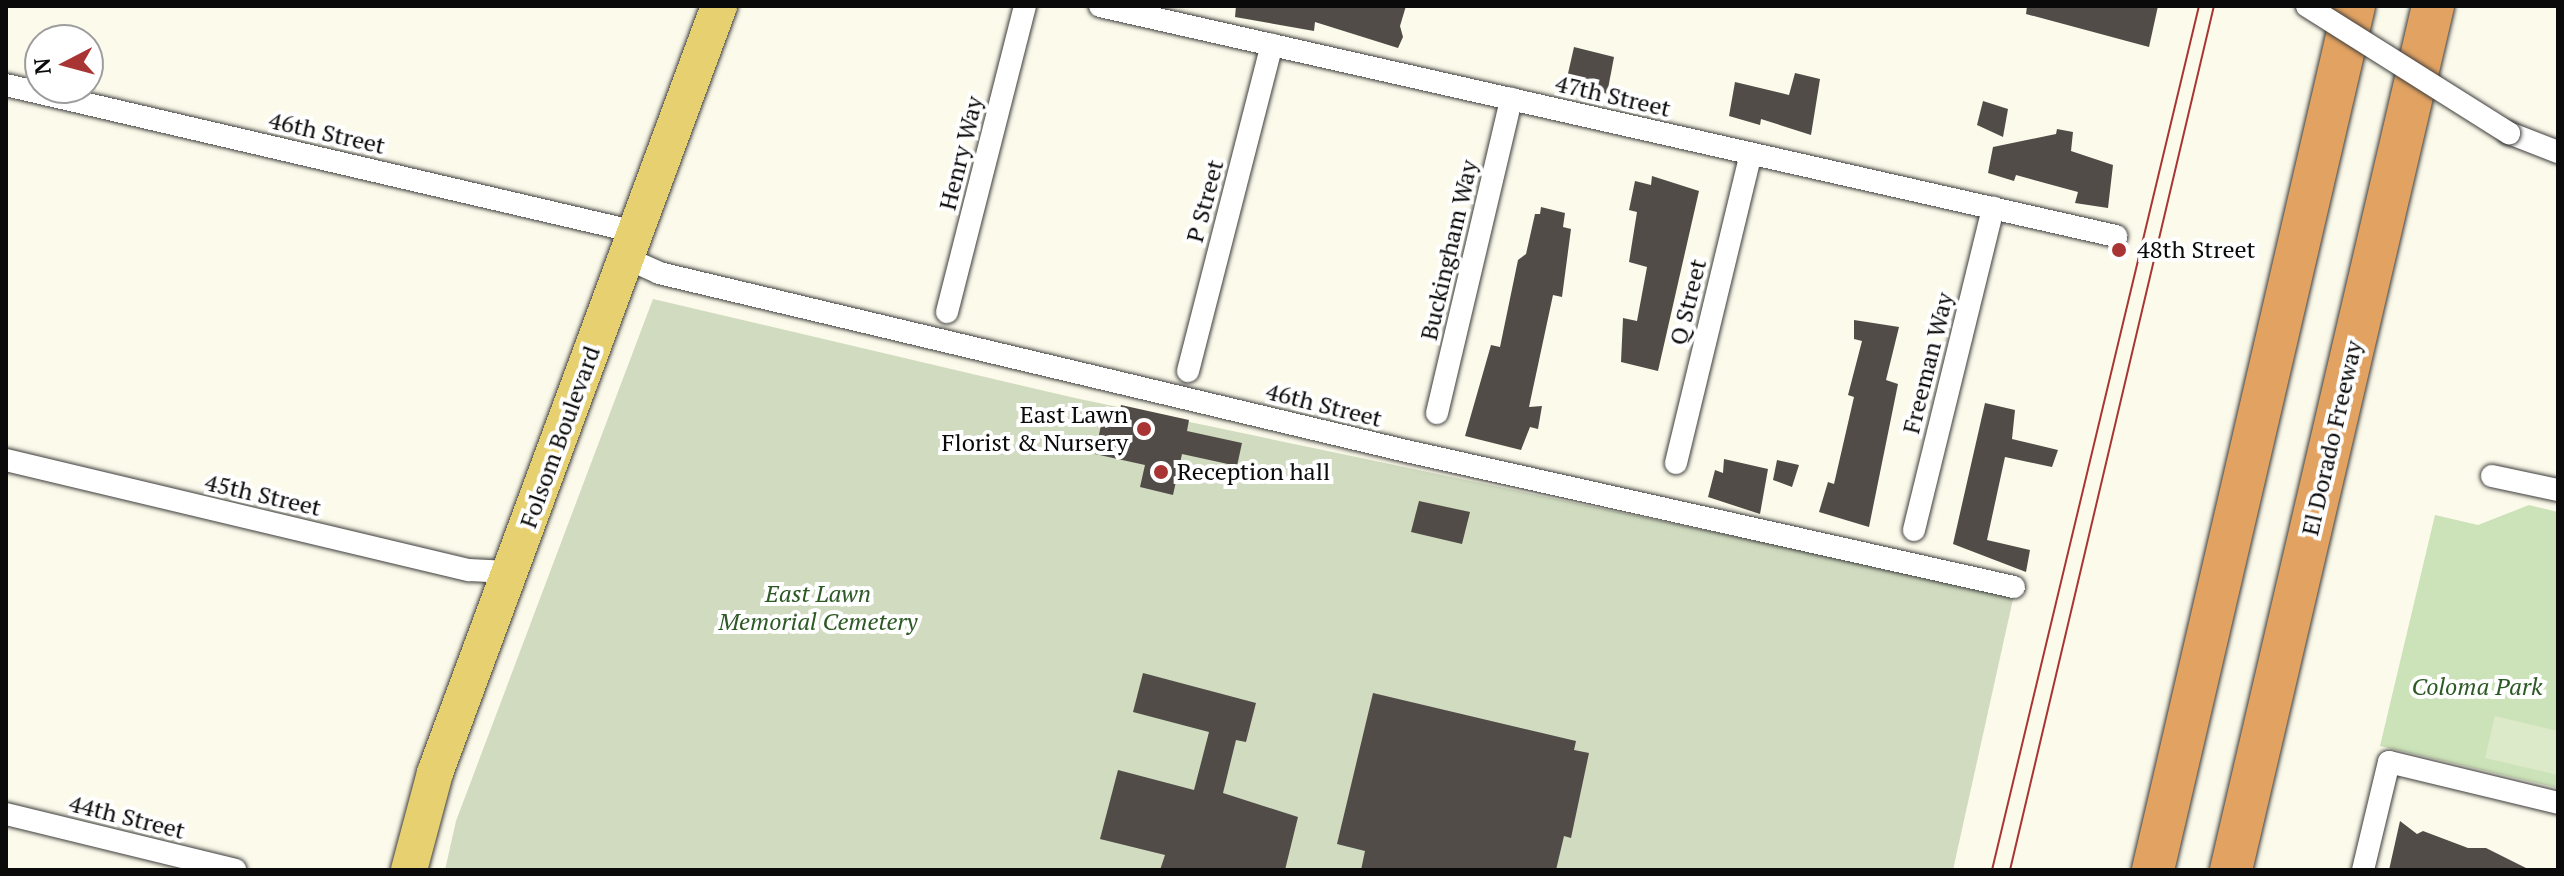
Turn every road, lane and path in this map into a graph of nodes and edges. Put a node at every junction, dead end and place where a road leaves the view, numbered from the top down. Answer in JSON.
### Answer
{"nodes":[{"id":1,"x":719,"y":6,"type":"edge"},
{"id":2,"x":1025,"y":6,"type":"edge"},
{"id":3,"x":1100,"y":6,"type":"edge"},
{"id":4,"x":2307,"y":6,"type":"edge"},
{"id":5,"x":2354,"y":6,"type":"edge"},
{"id":6,"x":2433,"y":6,"type":"edge"},
{"id":7,"x":1272,"y":45,"type":"junction"},
{"id":8,"x":6,"y":85,"type":"edge"},
{"id":9,"x":1511,"y":99,"type":"junction"},
{"id":10,"x":2558,"y":152,"type":"edge"},
{"id":11,"x":1751,"y":154,"type":"junction"},
{"id":12,"x":1993,"y":208,"type":"junction"},
{"id":13,"x":2116,"y":236,"type":"dead end"},
{"id":14,"x":631,"y":245,"type":"junction"},
{"id":15,"x":947,"y":312,"type":"dead end"},
{"id":16,"x":1188,"y":371,"type":"dead end"},
{"id":17,"x":1437,"y":413,"type":"dead end"},
{"id":18,"x":6,"y":460,"type":"edge"},
{"id":19,"x":1676,"y":463,"type":"dead end"},
{"id":20,"x":2492,"y":476,"type":"dead end"},
{"id":21,"x":2558,"y":490,"type":"edge"},
{"id":22,"x":1914,"y":530,"type":"dead end"},
{"id":23,"x":509,"y":572,"type":"junction"},
{"id":24,"x":2014,"y":587,"type":"dead end"},
{"id":25,"x":2558,"y":803,"type":"edge"},
{"id":26,"x":6,"y":814,"type":"edge"},
{"id":27,"x":235,"y":870,"type":"edge"},
{"id":28,"x":409,"y":870,"type":"edge"},
{"id":29,"x":2153,"y":870,"type":"edge"},
{"id":30,"x":2231,"y":870,"type":"edge"},
{"id":31,"x":2363,"y":870,"type":"edge"}],
"edges":[{"from":1,"to":14,"type":"main road","name":"Folsom Boulevard"},
{"from":2,"to":15,"type":"street","name":"Henry Way"},
{"from":3,"to":7,"type":"street","name":"47th Street"},
{"from":4,"to":10,"type":"street","bridge":true},
{"from":5,"to":29,"type":"highway"},
{"from":6,"to":30,"type":"highway","name":"El Dorado Freeway"},
{"from":7,"to":9,"type":"street","name":"47th Street"},
{"from":7,"to":16,"type":"street","name":"P Street"},
{"from":8,"to":14,"type":"street","name":"46th Street"},
{"from":9,"to":11,"type":"street","name":"47th Street"},
{"from":9,"to":17,"type":"street","name":"Buckingham Way"},
{"from":11,"to":12,"type":"street","name":"47th Street"},
{"from":11,"to":19,"type":"street","name":"Q Street"},
{"from":12,"to":13,"type":"street","name":"47th Street"},
{"from":12,"to":22,"type":"street","name":"Freeman Way"},
{"from":14,"to":23,"type":"main road","name":"Folsom Boulevard"},
{"from":14,"to":24,"type":"street","name":"46th Street"},
{"from":18,"to":23,"type":"street","name":"45th Street"},
{"from":20,"to":21,"type":"street"},
{"from":23,"to":28,"type":"main road","name":"Folsom Boulevard"},
{"from":25,"to":31,"type":"street"},
{"from":26,"to":27,"type":"street","name":"44th Street"}]}
